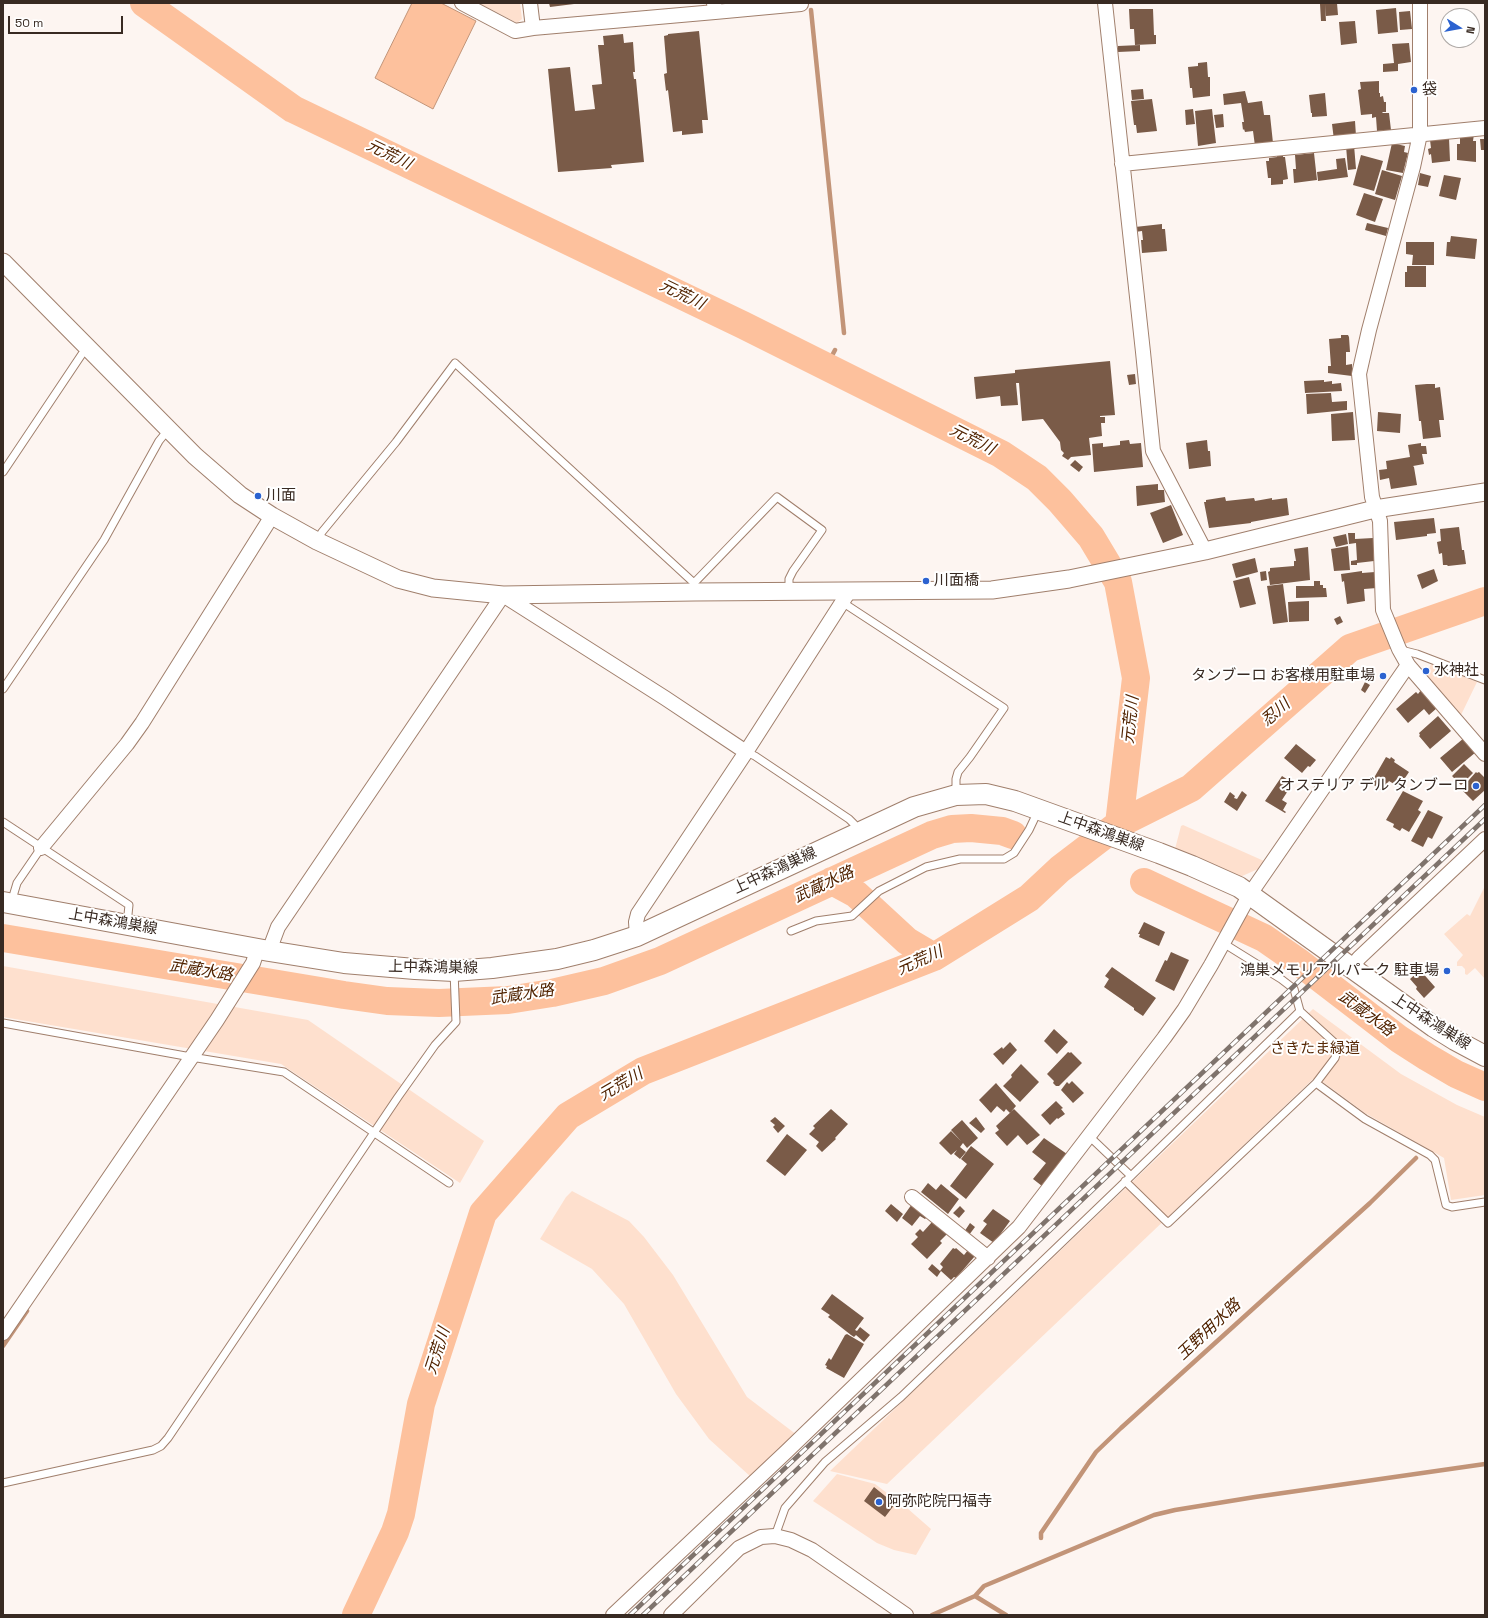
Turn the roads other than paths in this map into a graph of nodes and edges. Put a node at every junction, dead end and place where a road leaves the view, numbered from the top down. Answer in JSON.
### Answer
{"nodes":[{"id":1,"x":462,"y":3,"type":"edge"},
{"id":2,"x":530,"y":3,"type":"edge"},
{"id":3,"x":1105,"y":3,"type":"edge"},
{"id":4,"x":1420,"y":3,"type":"edge"},
{"id":5,"x":800,"y":4,"type":"edge"},
{"id":6,"x":714,"y":7,"type":"edge"},
{"id":7,"x":532,"y":28,"type":"junction"},
{"id":8,"x":1485,"y":128,"type":"edge"},
{"id":9,"x":1420,"y":134,"type":"junction"},
{"id":10,"x":1122,"y":164,"type":"junction"},
{"id":11,"x":3,"y":262,"type":"edge"},
{"id":12,"x":89,"y":349,"type":"junction"},
{"id":13,"x":168,"y":429,"type":"junction"},
{"id":14,"x":3,"y":472,"type":"edge"},
{"id":15,"x":1485,"y":492,"type":"edge"},
{"id":16,"x":1375,"y":509,"type":"junction"},
{"id":17,"x":272,"y":516,"type":"junction"},
{"id":18,"x":317,"y":541,"type":"junction"},
{"id":19,"x":1205,"y":551,"type":"junction"},
{"id":20,"x":694,"y":588,"type":"junction"},
{"id":21,"x":789,"y":591,"type":"junction"},
{"id":22,"x":503,"y":595,"type":"junction"},
{"id":23,"x":846,"y":596,"type":"junction"},
{"id":24,"x":1399,"y":650,"type":"junction"},
{"id":25,"x":1408,"y":665,"type":"junction"},
{"id":26,"x":1485,"y":680,"type":"edge"},
{"id":27,"x":3,"y":689,"type":"edge"},
{"id":28,"x":746,"y":752,"type":"junction"},
{"id":29,"x":1485,"y":754,"type":"edge"},
{"id":30,"x":956,"y":795,"type":"junction"},
{"id":31,"x":1045,"y":811,"type":"junction"},
{"id":32,"x":3,"y":822,"type":"edge"},
{"id":33,"x":858,"y":832,"type":"junction"},
{"id":34,"x":1485,"y":839,"type":"edge"},
{"id":35,"x":41,"y":848,"type":"junction"},
{"id":36,"x":1246,"y":901,"type":"junction"},
{"id":37,"x":7,"y":903,"type":"edge"},
{"id":38,"x":127,"y":924,"type":"junction"},
{"id":39,"x":791,"y":931,"type":"dead end"},
{"id":40,"x":636,"y":936,"type":"junction"},
{"id":41,"x":1226,"y":938,"type":"junction"},
{"id":42,"x":260,"y":954,"type":"junction"},
{"id":43,"x":1352,"y":967,"type":"junction"},
{"id":44,"x":455,"y":979,"type":"junction"},
{"id":45,"x":1300,"y":1011,"type":"junction"},
{"id":46,"x":3,"y":1023,"type":"edge"},
{"id":47,"x":1485,"y":1056,"type":"edge"},
{"id":48,"x":191,"y":1057,"type":"junction"},
{"id":49,"x":1316,"y":1083,"type":"junction"},
{"id":50,"x":375,"y":1132,"type":"junction"},
{"id":51,"x":1089,"y":1136,"type":"junction"},
{"id":52,"x":1128,"y":1179,"type":"junction"},
{"id":53,"x":449,"y":1183,"type":"dead end"},
{"id":54,"x":912,"y":1197,"type":"dead end"},
{"id":55,"x":1485,"y":1202,"type":"edge"},
{"id":56,"x":988,"y":1258,"type":"junction"},
{"id":57,"x":3,"y":1333,"type":"edge"},
{"id":58,"x":3,"y":1483,"type":"edge"},
{"id":59,"x":775,"y":1536,"type":"junction"},
{"id":60,"x":613,"y":1615,"type":"edge"},
{"id":61,"x":671,"y":1615,"type":"edge"},
{"id":62,"x":906,"y":1615,"type":"edge"}],
"edges":[{"from":1,"to":7,"type":"street"},
{"from":2,"to":7,"type":"street"},
{"from":3,"to":10,"type":"street"},
{"from":4,"to":9,"type":"street"},
{"from":5,"to":6,"type":"street"},
{"from":6,"to":7,"type":"street"},
{"from":8,"to":9,"type":"street"},
{"from":9,"to":10,"type":"street"},
{"from":9,"to":16,"type":"street"},
{"from":10,"to":19,"type":"street"},
{"from":11,"to":12,"type":"street"},
{"from":12,"to":13,"type":"street"},
{"from":12,"to":14,"type":"lane"},
{"from":13,"to":17,"type":"street"},
{"from":13,"to":27,"type":"lane"},
{"from":15,"to":16,"type":"street"},
{"from":16,"to":19,"type":"street"},
{"from":16,"to":24,"type":"street"},
{"from":17,"to":18,"type":"street"},
{"from":17,"to":35,"type":"street"},
{"from":18,"to":20,"type":"lane"},
{"from":18,"to":22,"type":"street"},
{"from":19,"to":23,"type":"street"},
{"from":20,"to":21,"type":"street"},
{"from":20,"to":21,"type":"lane"},
{"from":20,"to":22,"type":"street"},
{"from":21,"to":23,"type":"street"},
{"from":22,"to":28,"type":"street"},
{"from":22,"to":42,"type":"street"},
{"from":23,"to":28,"type":"street"},
{"from":23,"to":30,"type":"lane"},
{"from":24,"to":25,"type":"street"},
{"from":24,"to":26,"type":"lane"},
{"from":25,"to":29,"type":"street"},
{"from":25,"to":36,"type":"street"},
{"from":28,"to":33,"type":"lane"},
{"from":28,"to":40,"type":"street"},
{"from":30,"to":31,"type":"main road","name":"上中森鴻巣線"},
{"from":30,"to":33,"type":"main road","name":"上中森鴻巣線"},
{"from":31,"to":36,"type":"main road","name":"上中森鴻巣線"},
{"from":31,"to":39,"type":"lane"},
{"from":32,"to":35,"type":"lane"},
{"from":33,"to":40,"type":"main road","name":"上中森鴻巣線"},
{"from":34,"to":43,"type":"street"},
{"from":35,"to":37,"type":"lane"},
{"from":35,"to":38,"type":"lane"},
{"from":36,"to":41,"type":"street"},
{"from":36,"to":43,"type":"main road","name":"上中森鴻巣線"},
{"from":37,"to":38,"type":"main road","name":"上中森鴻巣線"},
{"from":38,"to":42,"type":"main road","name":"上中森鴻巣線"},
{"from":40,"to":44,"type":"main road","name":"上中森鴻巣線"},
{"from":41,"to":45,"type":"lane"},
{"from":41,"to":51,"type":"street"},
{"from":42,"to":44,"type":"main road","name":"上中森鴻巣線"},
{"from":42,"to":48,"type":"street"},
{"from":43,"to":47,"type":"main road","name":"上中森鴻巣線"},
{"from":44,"to":50,"type":"lane"},
{"from":45,"to":49,"type":"lane"},
{"from":45,"to":52,"type":"lane"},
{"from":46,"to":48,"type":"lane"},
{"from":48,"to":50,"type":"lane"},
{"from":48,"to":57,"type":"street"},
{"from":49,"to":52,"type":"lane"},
{"from":49,"to":55,"type":"lane"},
{"from":50,"to":53,"type":"lane"},
{"from":50,"to":58,"type":"lane"},
{"from":51,"to":52,"type":"lane"},
{"from":51,"to":56,"type":"street"},
{"from":52,"to":59,"type":"lane"},
{"from":54,"to":56,"type":"street"},
{"from":56,"to":60,"type":"street"},
{"from":59,"to":61,"type":"street"},
{"from":59,"to":62,"type":"street"}]}
